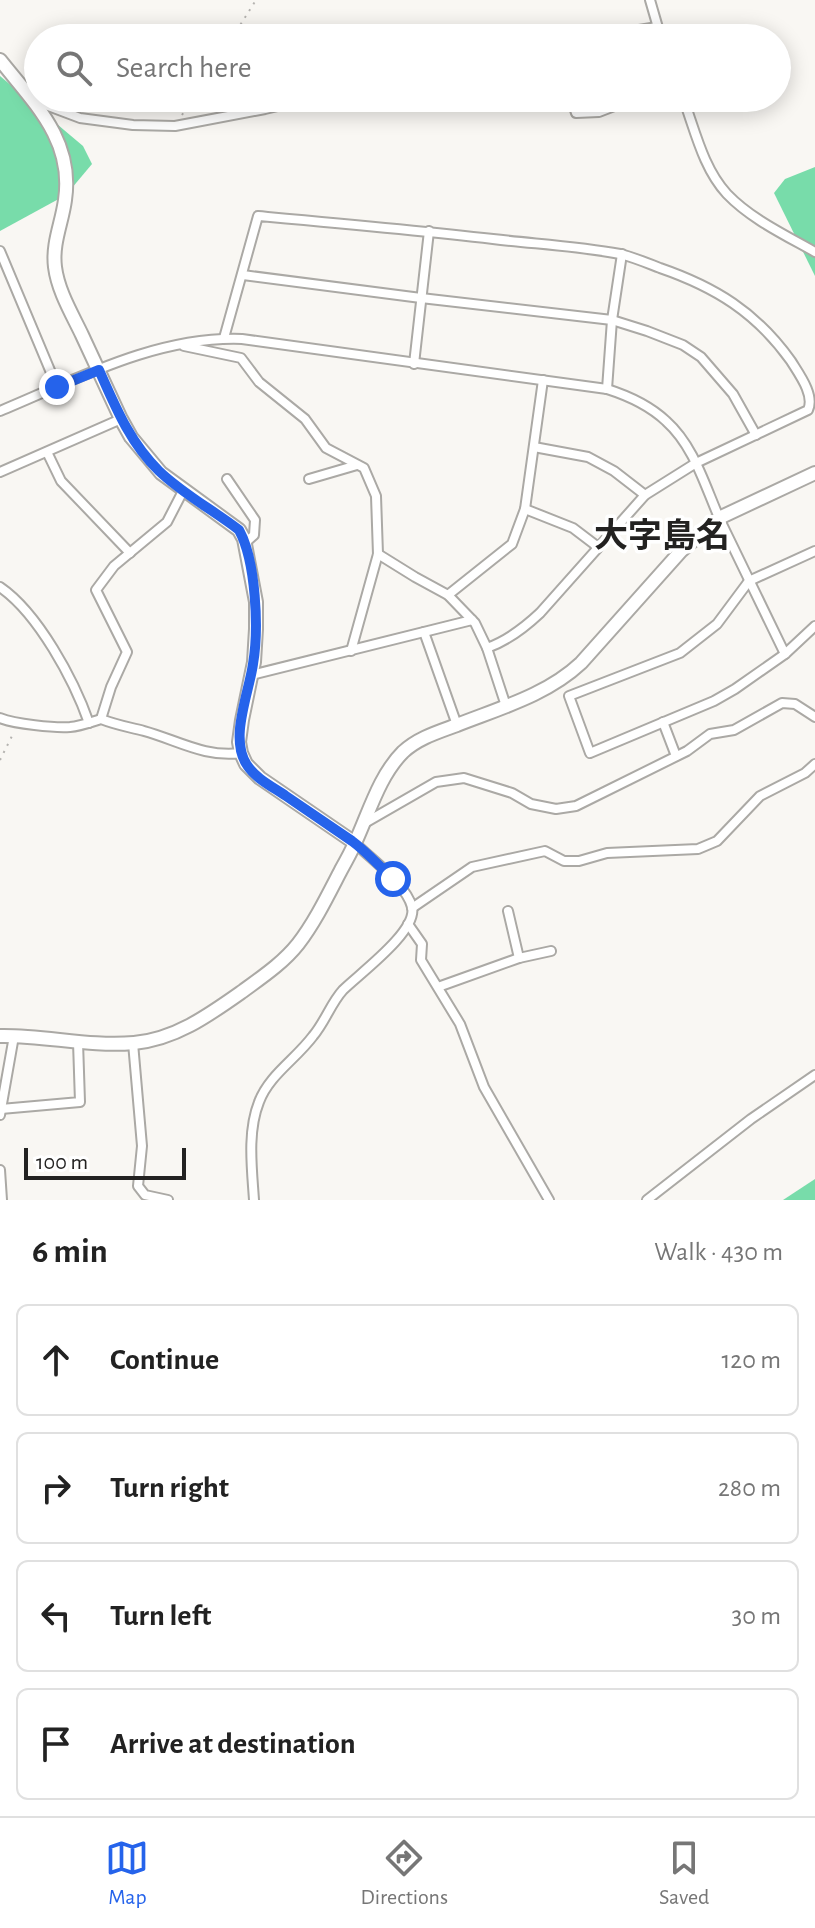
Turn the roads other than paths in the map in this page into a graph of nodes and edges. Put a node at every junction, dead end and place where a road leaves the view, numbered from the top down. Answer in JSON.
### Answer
{"nodes":[{"id":1,"x":650,"y":0,"type":"edge"},
{"id":2,"x":656,"y":24,"type":"edge"},
{"id":3,"x":0,"y":60,"type":"edge"},
{"id":4,"x":24,"y":91,"type":"edge"},
{"id":5,"x":40,"y":112,"type":"edge"},
{"id":6,"x":64,"y":112,"type":"edge"},
{"id":7,"x":249,"y":112,"type":"edge"},
{"id":8,"x":576,"y":112,"type":"edge"},
{"id":9,"x":599,"y":112,"type":"edge"},
{"id":10,"x":688,"y":112,"type":"edge"},
{"id":11,"x":429,"y":231,"type":"junction"},
{"id":12,"x":0,"y":251,"type":"edge"},
{"id":13,"x":815,"y":252,"type":"edge"},
{"id":14,"x":622,"y":254,"type":"junction"},
{"id":15,"x":2,"y":264,"type":"edge"},
{"id":16,"x":243,"y":275,"type":"junction"},
{"id":17,"x":421,"y":298,"type":"junction"},
{"id":18,"x":612,"y":320,"type":"junction"},
{"id":19,"x":224,"y":338,"type":"junction"},
{"id":20,"x":179,"y":345,"type":"junction"},
{"id":21,"x":414,"y":364,"type":"junction"},
{"id":22,"x":99,"y":370,"type":"junction"},
{"id":23,"x":543,"y":380,"type":"junction"},
{"id":24,"x":57,"y":387,"type":"junction"},
{"id":25,"x":607,"y":389,"type":"junction"},
{"id":26,"x":0,"y":411,"type":"edge"},
{"id":27,"x":121,"y":419,"type":"junction"},
{"id":28,"x":756,"y":435,"type":"junction"},
{"id":29,"x":534,"y":447,"type":"junction"},
{"id":30,"x":47,"y":452,"type":"junction"},
{"id":31,"x":696,"y":463,"type":"junction"},
{"id":32,"x":357,"y":465,"type":"junction"},
{"id":33,"x":0,"y":472,"type":"edge"},
{"id":34,"x":815,"y":473,"type":"edge"},
{"id":35,"x":227,"y":479,"type":"dead end"},
{"id":36,"x":309,"y":479,"type":"dead end"},
{"id":37,"x":183,"y":491,"type":"junction"},
{"id":38,"x":645,"y":495,"type":"junction"},
{"id":39,"x":525,"y":509,"type":"junction"},
{"id":40,"x":719,"y":518,"type":"junction"},
{"id":41,"x":245,"y":543,"type":"junction"},
{"id":42,"x":598,"y":547,"type":"junction"},
{"id":43,"x":815,"y":551,"type":"edge"},
{"id":44,"x":130,"y":553,"type":"junction"},
{"id":45,"x":378,"y":554,"type":"junction"},
{"id":46,"x":749,"y":581,"type":"junction"},
{"id":47,"x":0,"y":587,"type":"edge"},
{"id":48,"x":448,"y":595,"type":"junction"},
{"id":49,"x":472,"y":620,"type":"junction"},
{"id":50,"x":815,"y":626,"type":"edge"},
{"id":51,"x":424,"y":632,"type":"junction"},
{"id":52,"x":487,"y":648,"type":"junction"},
{"id":53,"x":351,"y":651,"type":"junction"},
{"id":54,"x":785,"y":654,"type":"junction"},
{"id":55,"x":251,"y":675,"type":"junction"},
{"id":56,"x":506,"y":706,"type":"junction"},
{"id":57,"x":815,"y":717,"type":"edge"},
{"id":58,"x":0,"y":718,"type":"edge"},
{"id":59,"x":101,"y":719,"type":"junction"},
{"id":60,"x":663,"y":722,"type":"junction"},
{"id":61,"x":89,"y":723,"type":"junction"},
{"id":62,"x":457,"y":725,"type":"junction"},
{"id":63,"x":241,"y":753,"type":"junction"},
{"id":64,"x":676,"y":756,"type":"junction"},
{"id":65,"x":815,"y":764,"type":"edge"},
{"id":66,"x":363,"y":824,"type":"junction"},
{"id":67,"x":355,"y":843,"type":"junction"},
{"id":68,"x":412,"y":908,"type":"junction"},
{"id":69,"x":508,"y":911,"type":"dead end"},
{"id":70,"x":408,"y":924,"type":"junction"},
{"id":71,"x":551,"y":951,"type":"dead end"},
{"id":72,"x":519,"y":958,"type":"junction"},
{"id":73,"x":438,"y":987,"type":"junction"},
{"id":74,"x":0,"y":1036,"type":"edge"},
{"id":75,"x":14,"y":1036,"type":"junction"},
{"id":76,"x":78,"y":1042,"type":"junction"},
{"id":77,"x":133,"y":1043,"type":"junction"},
{"id":78,"x":815,"y":1075,"type":"edge"},
{"id":79,"x":1,"y":1109,"type":"edge"},
{"id":80,"x":0,"y":1115,"type":"edge"},
{"id":81,"x":0,"y":1170,"type":"edge"},
{"id":82,"x":2,"y":1200,"type":"edge"},
{"id":83,"x":168,"y":1200,"type":"edge"},
{"id":84,"x":254,"y":1200,"type":"edge"},
{"id":85,"x":549,"y":1200,"type":"edge"},
{"id":86,"x":647,"y":1200,"type":"edge"}],
"edges":[{"from":1,"to":2,"type":"street"},
{"from":3,"to":4,"type":"street"},
{"from":5,"to":22,"type":"street"},
{"from":6,"to":7,"type":"street"},
{"from":8,"to":9,"type":"street"},
{"from":10,"to":13,"type":"street"},
{"from":11,"to":14,"type":"street"},
{"from":11,"to":16,"type":"street"},
{"from":11,"to":17,"type":"street"},
{"from":12,"to":15,"type":"street"},
{"from":14,"to":18,"type":"street"},
{"from":14,"to":28,"type":"street"},
{"from":15,"to":24,"type":"street"},
{"from":16,"to":17,"type":"street"},
{"from":16,"to":19,"type":"street"},
{"from":17,"to":18,"type":"street"},
{"from":17,"to":21,"type":"street"},
{"from":18,"to":25,"type":"street"},
{"from":18,"to":28,"type":"street"},
{"from":19,"to":20,"type":"street"},
{"from":19,"to":21,"type":"street"},
{"from":20,"to":22,"type":"street"},
{"from":20,"to":32,"type":"street"},
{"from":21,"to":23,"type":"street"},
{"from":22,"to":24,"type":"street"},
{"from":22,"to":27,"type":"street"},
{"from":23,"to":25,"type":"street"},
{"from":23,"to":29,"type":"street"},
{"from":24,"to":26,"type":"street"},
{"from":25,"to":31,"type":"street"},
{"from":27,"to":30,"type":"street"},
{"from":27,"to":37,"type":"street"},
{"from":28,"to":31,"type":"street"},
{"from":29,"to":38,"type":"street"},
{"from":29,"to":39,"type":"street"},
{"from":30,"to":33,"type":"street"},
{"from":30,"to":44,"type":"street"},
{"from":31,"to":38,"type":"street"},
{"from":31,"to":40,"type":"street"},
{"from":32,"to":36,"type":"street"},
{"from":32,"to":45,"type":"street"},
{"from":34,"to":40,"type":"street"},
{"from":35,"to":41,"type":"street"},
{"from":37,"to":41,"type":"street"},
{"from":37,"to":44,"type":"street"},
{"from":38,"to":42,"type":"street"},
{"from":39,"to":42,"type":"street"},
{"from":39,"to":48,"type":"street"},
{"from":40,"to":46,"type":"street"},
{"from":40,"to":56,"type":"street"},
{"from":41,"to":55,"type":"street"},
{"from":42,"to":52,"type":"street"},
{"from":43,"to":46,"type":"street"},
{"from":44,"to":59,"type":"street"},
{"from":45,"to":48,"type":"street"},
{"from":45,"to":53,"type":"street"},
{"from":46,"to":54,"type":"street"},
{"from":46,"to":60,"type":"street"},
{"from":47,"to":61,"type":"street"},
{"from":48,"to":49,"type":"street"},
{"from":49,"to":51,"type":"street"},
{"from":49,"to":52,"type":"street"},
{"from":50,"to":54,"type":"street"},
{"from":51,"to":53,"type":"street"},
{"from":51,"to":62,"type":"street"},
{"from":52,"to":56,"type":"street"},
{"from":53,"to":55,"type":"street"},
{"from":54,"to":60,"type":"street"},
{"from":55,"to":63,"type":"street"},
{"from":56,"to":62,"type":"street"},
{"from":57,"to":64,"type":"street"},
{"from":58,"to":61,"type":"street"},
{"from":59,"to":61,"type":"street"},
{"from":59,"to":63,"type":"street"},
{"from":60,"to":64,"type":"street"},
{"from":62,"to":66,"type":"street"},
{"from":63,"to":67,"type":"street"},
{"from":64,"to":66,"type":"street"},
{"from":65,"to":68,"type":"street"},
{"from":66,"to":67,"type":"street"},
{"from":67,"to":68,"type":"street"},
{"from":67,"to":77,"type":"street"},
{"from":68,"to":70,"type":"street"},
{"from":69,"to":72,"type":"street"},
{"from":70,"to":73,"type":"street"},
{"from":70,"to":84,"type":"street"},
{"from":71,"to":72,"type":"street"},
{"from":72,"to":73,"type":"street"},
{"from":73,"to":85,"type":"street"},
{"from":74,"to":75,"type":"street"},
{"from":75,"to":76,"type":"street"},
{"from":75,"to":79,"type":"street"},
{"from":76,"to":77,"type":"street"},
{"from":76,"to":79,"type":"street"},
{"from":77,"to":83,"type":"street"},
{"from":78,"to":86,"type":"street"},
{"from":79,"to":80,"type":"street"},
{"from":81,"to":82,"type":"street"}]}
